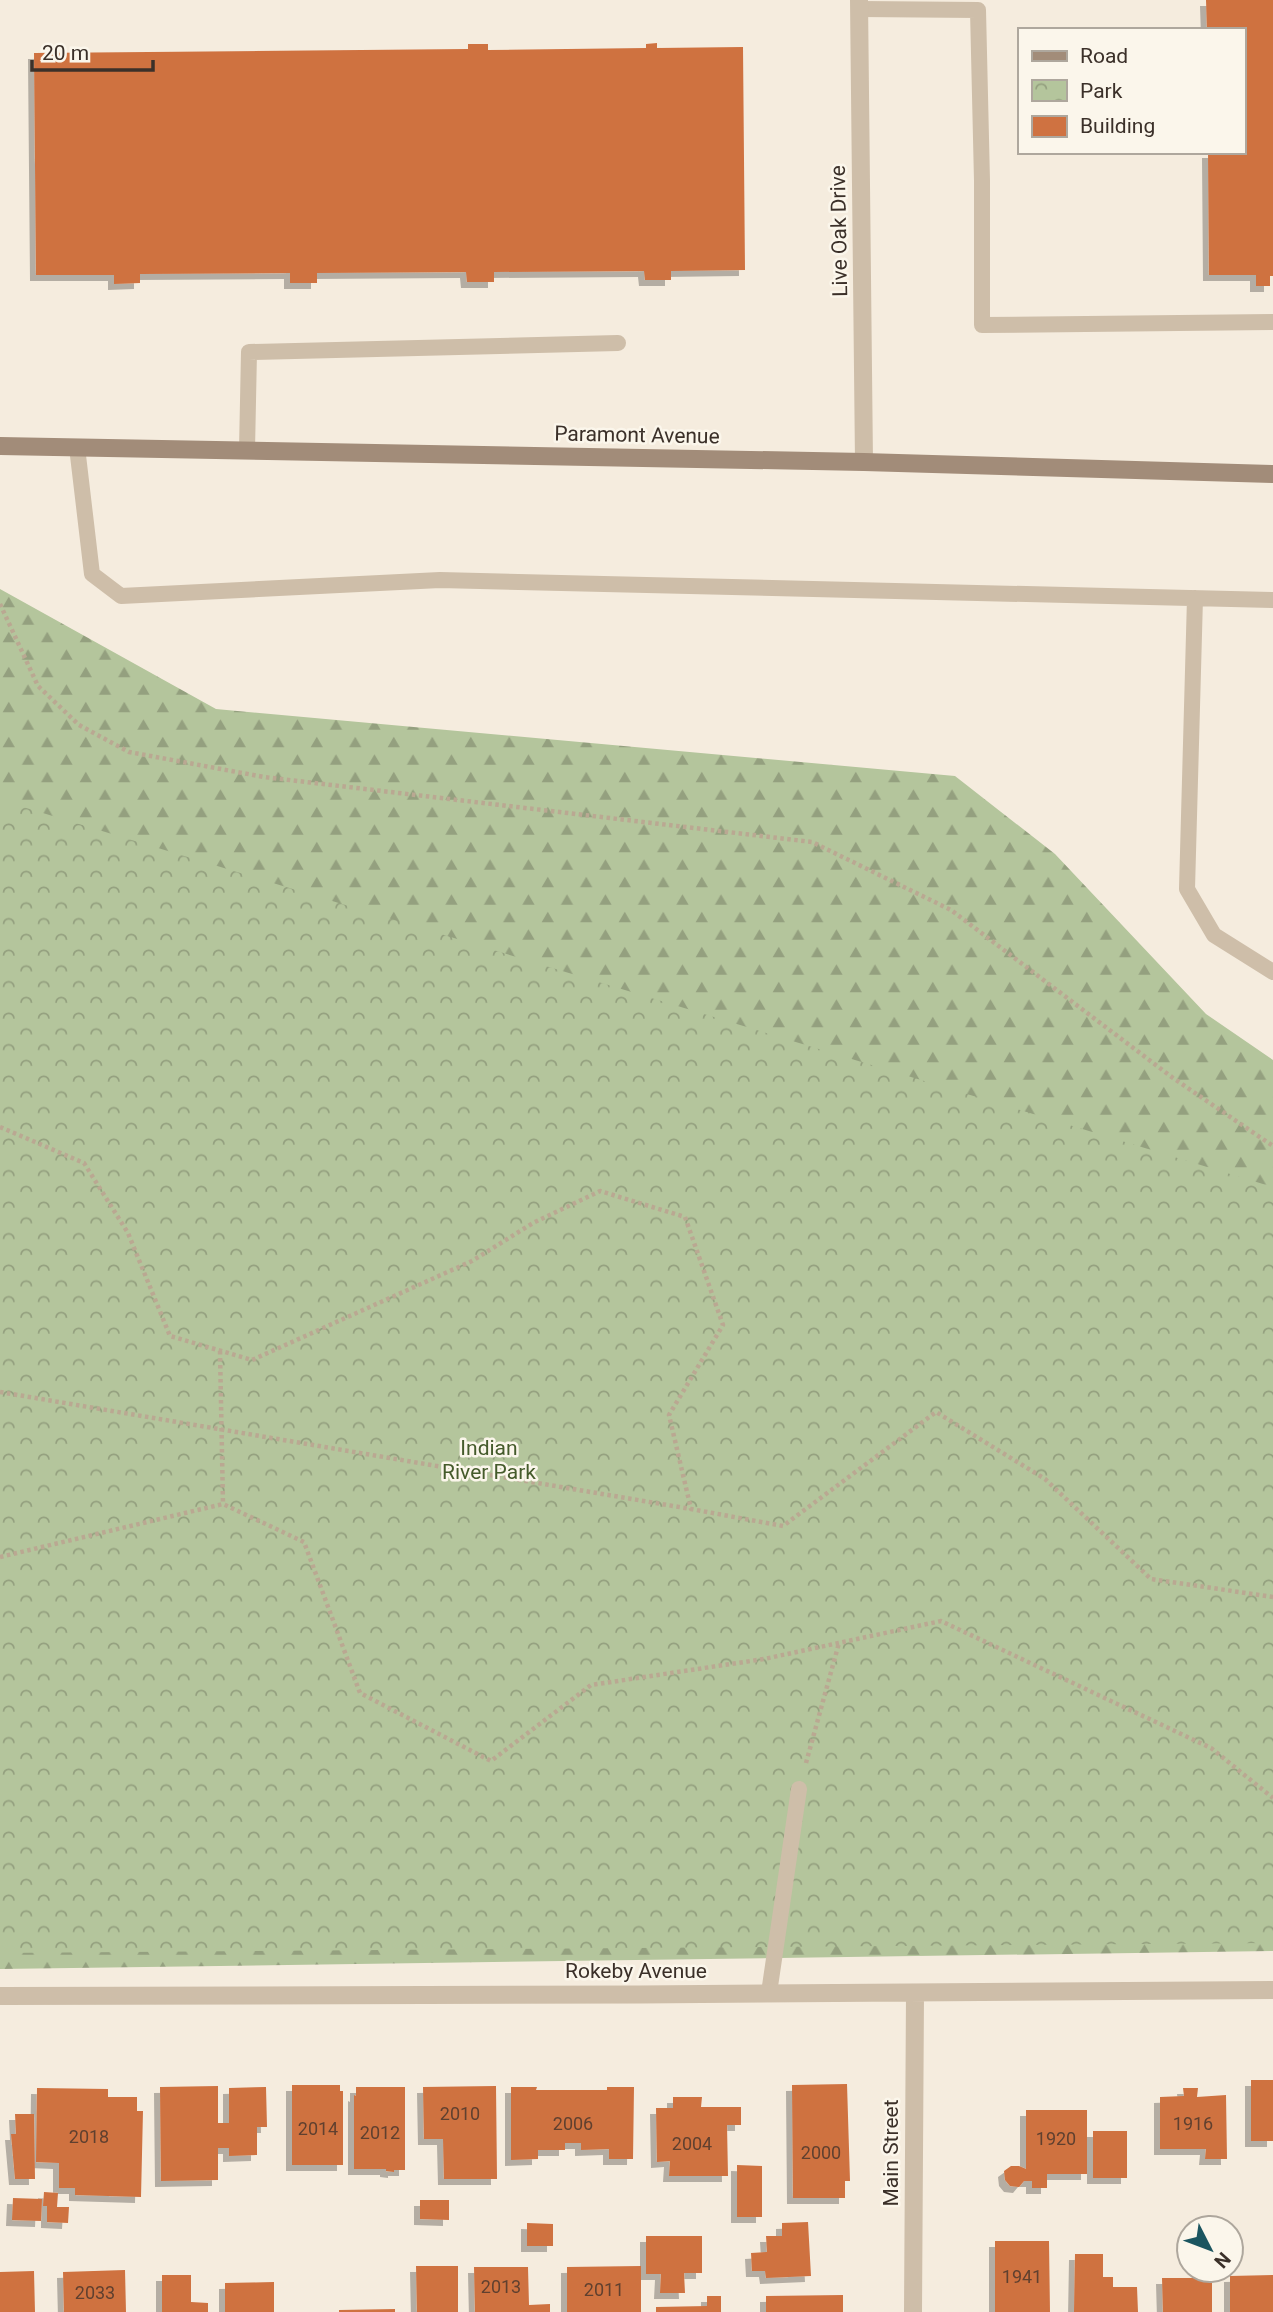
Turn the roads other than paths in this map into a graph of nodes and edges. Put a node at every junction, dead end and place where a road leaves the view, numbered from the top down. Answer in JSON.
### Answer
{"nodes":[{"id":1,"x":860,"y":4,"type":"edge"},
{"id":2,"x":978,"y":5,"type":"edge"},
{"id":3,"x":1273,"y":322,"type":"edge"},
{"id":4,"x":618,"y":343,"type":"dead end"},
{"id":5,"x":0,"y":446,"type":"edge"},
{"id":6,"x":77,"y":447,"type":"junction"},
{"id":7,"x":247,"y":450,"type":"junction"},
{"id":8,"x":864,"y":462,"type":"junction"},
{"id":9,"x":1273,"y":474,"type":"edge"},
{"id":10,"x":1195,"y":598,"type":"junction"},
{"id":11,"x":1273,"y":600,"type":"edge"},
{"id":12,"x":1273,"y":972,"type":"edge"},
{"id":13,"x":799,"y":1789,"type":"road end"},
{"id":14,"x":1273,"y":1990,"type":"edge"},
{"id":15,"x":769,"y":1993,"type":"junction"},
{"id":16,"x":915,"y":1995,"type":"junction"},
{"id":17,"x":0,"y":1996,"type":"edge"},
{"id":18,"x":914,"y":2312,"type":"edge"}],
"edges":[{"from":1,"to":2,"type":"lane"},
{"from":1,"to":8,"type":"street","name":"Live Oak Drive"},
{"from":2,"to":3,"type":"lane"},
{"from":4,"to":7,"type":"lane"},
{"from":5,"to":6,"type":"street","name":"Paramont Avenue"},
{"from":6,"to":7,"type":"street","name":"Paramont Avenue"},
{"from":6,"to":10,"type":"lane"},
{"from":7,"to":8,"type":"street","name":"Paramont Avenue"},
{"from":8,"to":9,"type":"street","name":"Paramont Avenue"},
{"from":10,"to":11,"type":"lane"},
{"from":10,"to":12,"type":"lane"},
{"from":13,"to":15,"type":"lane"},
{"from":14,"to":16,"type":"street","name":"Rokeby Avenue"},
{"from":15,"to":16,"type":"street","name":"Rokeby Avenue"},
{"from":15,"to":17,"type":"street","name":"Rokeby Avenue"},
{"from":16,"to":18,"type":"street","name":"Main Street"}]}
